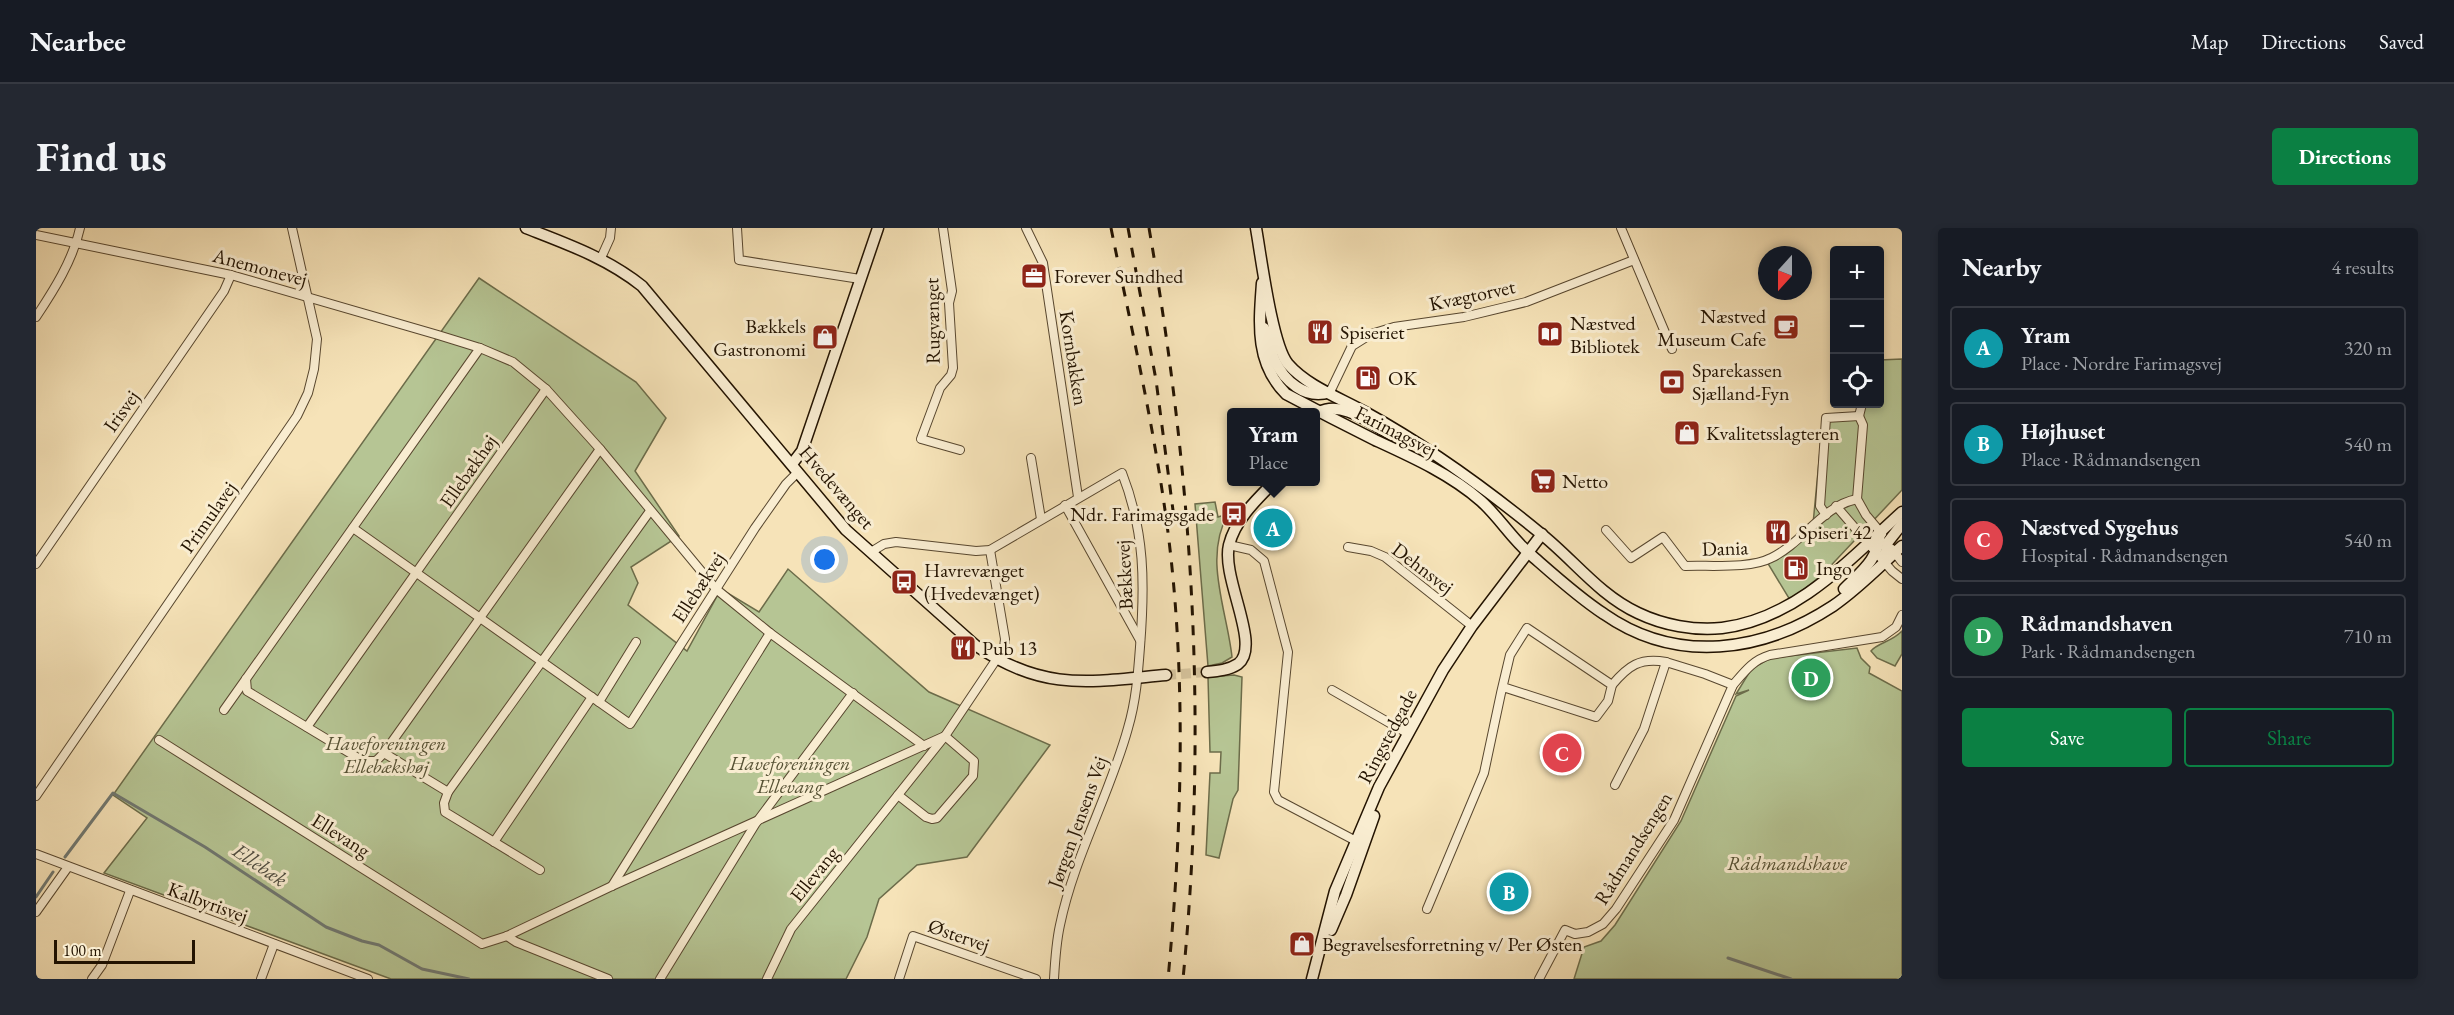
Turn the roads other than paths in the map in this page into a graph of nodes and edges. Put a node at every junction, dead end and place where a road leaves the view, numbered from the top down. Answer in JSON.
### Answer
{"nodes":[{"id":1,"x":80,"y":228,"type":"edge"},
{"id":2,"x":292,"y":228,"type":"edge"},
{"id":3,"x":526,"y":228,"type":"edge"},
{"id":4,"x":611,"y":228,"type":"edge"},
{"id":5,"x":737,"y":228,"type":"edge"},
{"id":6,"x":878,"y":228,"type":"edge"},
{"id":7,"x":943,"y":228,"type":"edge"},
{"id":8,"x":1026,"y":228,"type":"edge"},
{"id":9,"x":1257,"y":228,"type":"edge"},
{"id":10,"x":1621,"y":228,"type":"edge"},
{"id":11,"x":36,"y":236,"type":"edge"},
{"id":12,"x":76,"y":244,"type":"junction"},
{"id":13,"x":601,"y":258,"type":"junction"},
{"id":14,"x":1634,"y":260,"type":"junction"},
{"id":15,"x":1263,"y":267,"type":"junction"},
{"id":16,"x":231,"y":275,"type":"junction"},
{"id":17,"x":860,"y":279,"type":"junction"},
{"id":18,"x":309,"y":297,"type":"junction"},
{"id":19,"x":36,"y":317,"type":"edge"},
{"id":20,"x":1260,"y":319,"type":"junction"},
{"id":21,"x":480,"y":348,"type":"junction"},
{"id":22,"x":1672,"y":349,"type":"dead end"},
{"id":23,"x":546,"y":389,"type":"junction"},
{"id":24,"x":1330,"y":392,"type":"junction"},
{"id":25,"x":1306,"y":408,"type":"edge"},
{"id":26,"x":1861,"y":408,"type":"edge"},
{"id":27,"x":1320,"y":410,"type":"edge"},
{"id":28,"x":1320,"y":414,"type":"edge"},
{"id":29,"x":1859,"y":416,"type":"junction"},
{"id":30,"x":1320,"y":417,"type":"edge"},
{"id":31,"x":600,"y":449,"type":"junction"},
{"id":32,"x":960,"y":450,"type":"dead end"},
{"id":33,"x":1431,"y":453,"type":"junction"},
{"id":34,"x":1031,"y":458,"type":"dead end"},
{"id":35,"x":795,"y":468,"type":"junction"},
{"id":36,"x":1270,"y":486,"type":"edge"},
{"id":37,"x":1078,"y":497,"type":"junction"},
{"id":38,"x":1857,"y":499,"type":"junction"},
{"id":39,"x":1065,"y":505,"type":"junction"},
{"id":40,"x":1836,"y":507,"type":"junction"},
{"id":41,"x":650,"y":511,"type":"junction"},
{"id":42,"x":1902,"y":512,"type":"edge"},
{"id":43,"x":1826,"y":515,"type":"junction"},
{"id":44,"x":1041,"y":519,"type":"junction"},
{"id":45,"x":1902,"y":524,"type":"edge"},
{"id":46,"x":353,"y":528,"type":"junction"},
{"id":47,"x":1606,"y":530,"type":"dead end"},
{"id":48,"x":1880,"y":532,"type":"junction"},
{"id":49,"x":1542,"y":534,"type":"junction"},
{"id":50,"x":1888,"y":542,"type":"junction"},
{"id":51,"x":1868,"y":543,"type":"junction"},
{"id":52,"x":1229,"y":545,"type":"junction"},
{"id":53,"x":1348,"y":547,"type":"dead end"},
{"id":54,"x":1899,"y":549,"type":"edge"},
{"id":55,"x":990,"y":550,"type":"junction"},
{"id":56,"x":871,"y":552,"type":"junction"},
{"id":57,"x":1528,"y":553,"type":"junction"},
{"id":58,"x":1881,"y":558,"type":"junction"},
{"id":59,"x":1902,"y":562,"type":"edge"},
{"id":60,"x":36,"y":564,"type":"edge"},
{"id":61,"x":416,"y":572,"type":"junction"},
{"id":62,"x":1902,"y":579,"type":"edge"},
{"id":63,"x":716,"y":589,"type":"junction"},
{"id":64,"x":1902,"y":615,"type":"edge"},
{"id":65,"x":479,"y":617,"type":"junction"},
{"id":66,"x":1472,"y":626,"type":"junction"},
{"id":67,"x":770,"y":633,"type":"junction"},
{"id":68,"x":1141,"y":640,"type":"junction"},
{"id":69,"x":636,"y":642,"type":"dead end"},
{"id":70,"x":997,"y":660,"type":"junction"},
{"id":71,"x":542,"y":662,"type":"junction"},
{"id":72,"x":1666,"y":662,"type":"junction"},
{"id":73,"x":1207,"y":672,"type":"tunnel mouth"},
{"id":74,"x":1166,"y":675,"type":"tunnel mouth"},
{"id":75,"x":1138,"y":678,"type":"junction"},
{"id":76,"x":246,"y":679,"type":"junction"},
{"id":77,"x":1612,"y":685,"type":"junction"},
{"id":78,"x":1733,"y":685,"type":"junction"},
{"id":79,"x":1503,"y":687,"type":"junction"},
{"id":80,"x":1332,"y":690,"type":"dead end"},
{"id":81,"x":853,"y":693,"type":"junction"},
{"id":82,"x":595,"y":700,"type":"junction"},
{"id":83,"x":224,"y":710,"type":"dead end"},
{"id":84,"x":307,"y":727,"type":"junction"},
{"id":85,"x":1407,"y":733,"type":"junction"},
{"id":86,"x":945,"y":736,"type":"junction"},
{"id":87,"x":159,"y":740,"type":"dead end"},
{"id":88,"x":924,"y":746,"type":"junction"},
{"id":89,"x":384,"y":753,"type":"junction"},
{"id":90,"x":1393,"y":762,"type":"junction"},
{"id":91,"x":1615,"y":785,"type":"dead end"},
{"id":92,"x":448,"y":792,"type":"junction"},
{"id":93,"x":898,"y":795,"type":"junction"},
{"id":94,"x":36,"y":796,"type":"edge"},
{"id":95,"x":756,"y":823,"type":"junction"},
{"id":96,"x":1356,"y":841,"type":"junction"},
{"id":97,"x":494,"y":842,"type":"junction"},
{"id":98,"x":36,"y":854,"type":"edge"},
{"id":99,"x":68,"y":867,"type":"junction"},
{"id":100,"x":540,"y":870,"type":"dead end"},
{"id":101,"x":612,"y":886,"type":"junction"},
{"id":102,"x":130,"y":891,"type":"junction"},
{"id":103,"x":1427,"y":909,"type":"dead end"},
{"id":104,"x":36,"y":912,"type":"edge"},
{"id":105,"x":507,"y":936,"type":"junction"},
{"id":106,"x":274,"y":944,"type":"junction"},
{"id":107,"x":1319,"y":956,"type":"junction"},
{"id":108,"x":92,"y":979,"type":"edge"},
{"id":109,"x":261,"y":979,"type":"edge"},
{"id":110,"x":368,"y":979,"type":"edge"},
{"id":111,"x":608,"y":979,"type":"edge"},
{"id":112,"x":660,"y":979,"type":"edge"},
{"id":113,"x":767,"y":979,"type":"edge"},
{"id":114,"x":899,"y":979,"type":"edge"},
{"id":115,"x":1036,"y":979,"type":"edge"},
{"id":116,"x":1053,"y":979,"type":"edge"},
{"id":117,"x":1312,"y":979,"type":"edge"},
{"id":118,"x":1539,"y":979,"type":"edge"}],
"edges":[{"from":1,"to":12,"type":"street"},
{"from":2,"to":18,"type":"street","name":"Primulavej"},
{"from":3,"to":13,"type":"street","name":"Hvedevænget"},
{"from":4,"to":13,"type":"street"},
{"from":5,"to":17,"type":"street"},
{"from":6,"to":17,"type":"street"},
{"from":7,"to":32,"type":"street","name":"Rugvænget"},
{"from":8,"to":37,"type":"street","name":"Kornbakken"},
{"from":9,"to":15,"type":"street","name":"Farimagsvej"},
{"from":10,"to":14,"type":"street"},
{"from":11,"to":12,"type":"street","name":"Anemonevej"},
{"from":12,"to":16,"type":"street","name":"Anemonevej"},
{"from":12,"to":19,"type":"street"},
{"from":13,"to":35,"type":"street","name":"Hvedevænget"},
{"from":14,"to":22,"type":"street"},
{"from":14,"to":24,"type":"street","name":"Kvægtorvet"},
{"from":15,"to":20,"type":"street","name":"Farimagsvej"},
{"from":15,"to":24,"type":"street","name":"Farimagsvej"},
{"from":16,"to":18,"type":"street","name":"Anemonevej"},
{"from":16,"to":60,"type":"street","name":"Irisvej"},
{"from":17,"to":35,"type":"street"},
{"from":18,"to":21,"type":"street","name":"Anemonevej"},
{"from":18,"to":94,"type":"street","name":"Primulavej"},
{"from":20,"to":24,"type":"street"},
{"from":20,"to":25,"type":"street","name":"Farimagsvej"},
{"from":21,"to":23,"type":"street"},
{"from":21,"to":46,"type":"street"},
{"from":23,"to":31,"type":"street"},
{"from":23,"to":61,"type":"street","name":"Ellebækhøj"},
{"from":24,"to":27,"type":"street","name":"Kvægtorvet"},
{"from":24,"to":33,"type":"street","name":"Farimagsvej"},
{"from":26,"to":29,"type":"street"},
{"from":28,"to":33,"type":"street"},
{"from":29,"to":38,"type":"street"},
{"from":29,"to":43,"type":"street"},
{"from":30,"to":57,"type":"street","name":"Farimagsvej"},
{"from":31,"to":41,"type":"street"},
{"from":31,"to":65,"type":"street"},
{"from":33,"to":49,"type":"street","name":"Farimagsvej"},
{"from":34,"to":44,"type":"street"},
{"from":35,"to":56,"type":"street","name":"Hvedevænget"},
{"from":35,"to":63,"type":"street","name":"Ellebækvej"},
{"from":36,"to":52,"type":"street"},
{"from":37,"to":39,"type":"street"},
{"from":37,"to":68,"type":"street","name":"Bækkevej"},
{"from":38,"to":40,"type":"street","name":"Dania"},
{"from":38,"to":48,"type":"street"},
{"from":39,"to":44,"type":"street"},
{"from":39,"to":68,"type":"street"},
{"from":40,"to":43,"type":"street","name":"Dania"},
{"from":40,"to":51,"type":"street"},
{"from":41,"to":63,"type":"street"},
{"from":41,"to":71,"type":"street"},
{"from":42,"to":48,"type":"street","name":"Farimagsvej"},
{"from":43,"to":47,"type":"street","name":"Dania"},
{"from":44,"to":55,"type":"street"},
{"from":45,"to":50,"type":"street"},
{"from":46,"to":61,"type":"street"},
{"from":46,"to":76,"type":"street"},
{"from":48,"to":50,"type":"street"},
{"from":48,"to":51,"type":"street","name":"Farimagsvej"},
{"from":48,"to":58,"type":"street"},
{"from":49,"to":51,"type":"street","name":"Farimagsvej"},
{"from":49,"to":57,"type":"street","name":"Ringstedgade"},
{"from":50,"to":54,"type":"street"},
{"from":50,"to":58,"type":"street"},
{"from":51,"to":58,"type":"street"},
{"from":52,"to":73,"type":"street"},
{"from":52,"to":96,"type":"street"},
{"from":53,"to":66,"type":"street","name":"Dehnsvej"},
{"from":54,"to":58,"type":"street","name":"Farimagsvej"},
{"from":54,"to":59,"type":"street"},
{"from":55,"to":56,"type":"street"},
{"from":55,"to":70,"type":"street"},
{"from":56,"to":70,"type":"street","name":"Hvedevænget"},
{"from":57,"to":58,"type":"street","name":"Farimagsvej"},
{"from":57,"to":66,"type":"street","name":"Ringstedgade"},
{"from":58,"to":62,"type":"street"},
{"from":61,"to":65,"type":"street"},
{"from":61,"to":84,"type":"street","name":"Ellebækhøj"},
{"from":63,"to":67,"type":"street"},
{"from":63,"to":82,"type":"street","name":"Ellebækvej"},
{"from":64,"to":78,"type":"street","name":"Rådmandsengen"},
{"from":65,"to":71,"type":"street"},
{"from":65,"to":89,"type":"street"},
{"from":66,"to":85,"type":"street","name":"Ringstedgade"},
{"from":67,"to":81,"type":"street"},
{"from":67,"to":101,"type":"street"},
{"from":68,"to":75,"type":"street","name":"Bækkevej"},
{"from":69,"to":82,"type":"street"},
{"from":70,"to":75,"type":"street","name":"Hvedevænget"},
{"from":70,"to":86,"type":"street","name":"Ellevang"},
{"from":71,"to":82,"type":"street"},
{"from":71,"to":92,"type":"street"},
{"from":72,"to":77,"type":"street"},
{"from":72,"to":78,"type":"street"},
{"from":72,"to":91,"type":"street"},
{"from":74,"to":75,"type":"street","name":"Hvedevænget"},
{"from":75,"to":116,"type":"street","name":"Jørgen Jensens Vej"},
{"from":76,"to":83,"type":"street"},
{"from":76,"to":84,"type":"street"},
{"from":77,"to":79,"type":"street"},
{"from":77,"to":79,"type":"street"},
{"from":78,"to":118,"type":"street","name":"Rådmandsengen"},
{"from":79,"to":103,"type":"street"},
{"from":80,"to":85,"type":"street"},
{"from":81,"to":88,"type":"street"},
{"from":81,"to":95,"type":"street","name":"Ellevang"},
{"from":82,"to":97,"type":"street"},
{"from":84,"to":89,"type":"street"},
{"from":85,"to":90,"type":"street","name":"Ringstedgade"},
{"from":86,"to":88,"type":"street","name":"Ellevang"},
{"from":86,"to":93,"type":"street","name":"Ellevang"},
{"from":86,"to":93,"type":"street"},
{"from":87,"to":105,"type":"street","name":"Ellevang"},
{"from":88,"to":95,"type":"street","name":"Ellevang"},
{"from":89,"to":92,"type":"street"},
{"from":90,"to":96,"type":"street","name":"Ringstedgade"},
{"from":90,"to":107,"type":"street"},
{"from":92,"to":97,"type":"street"},
{"from":93,"to":113,"type":"street","name":"Ellevang"},
{"from":95,"to":101,"type":"street","name":"Ellevang"},
{"from":95,"to":112,"type":"street","name":"Ellevang"},
{"from":96,"to":107,"type":"street","name":"Ringstedgade"},
{"from":97,"to":100,"type":"street"},
{"from":98,"to":99,"type":"street","name":"Kalbyrisvej"},
{"from":99,"to":102,"type":"street","name":"Kalbyrisvej"},
{"from":99,"to":104,"type":"street"},
{"from":101,"to":105,"type":"street","name":"Ellevang"},
{"from":102,"to":106,"type":"street","name":"Kalbyrisvej"},
{"from":102,"to":108,"type":"street"},
{"from":105,"to":111,"type":"street"},
{"from":106,"to":109,"type":"street"},
{"from":106,"to":110,"type":"street","name":"Kalbyrisvej"},
{"from":107,"to":117,"type":"street","name":"Ringstedgade"},
{"from":114,"to":115,"type":"street","name":"Østervej"}]}
